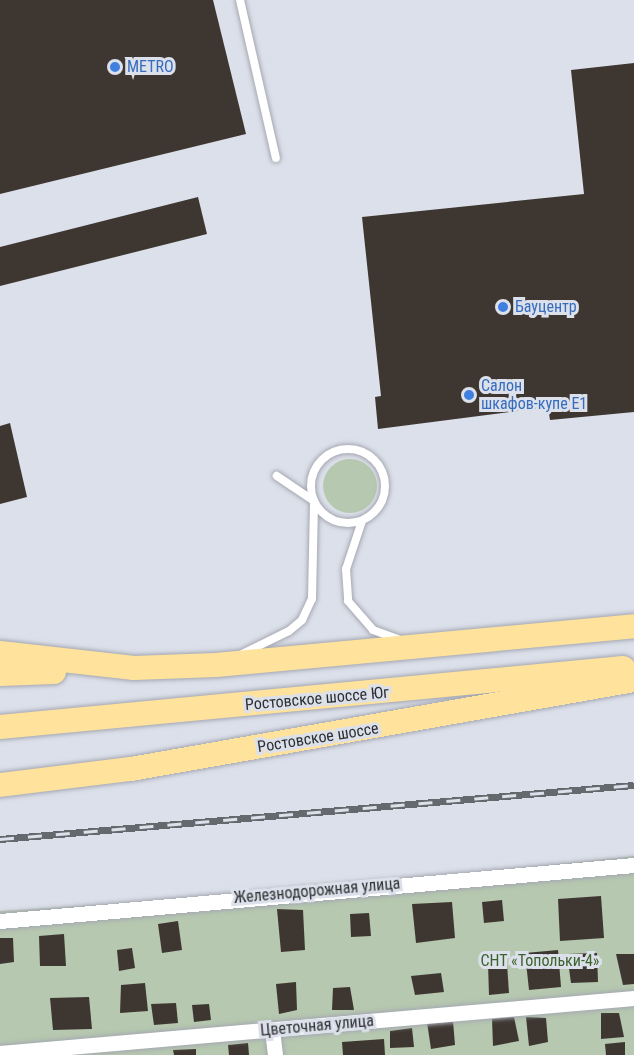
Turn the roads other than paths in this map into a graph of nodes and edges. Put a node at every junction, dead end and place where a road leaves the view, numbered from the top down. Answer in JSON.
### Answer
{"nodes":[{"id":1,"x":240,"y":0,"type":"edge"},
{"id":2,"x":276,"y":158,"type":"dead end"},
{"id":3,"x":277,"y":476,"type":"dead end"},
{"id":4,"x":314,"y":501,"type":"junction"},
{"id":5,"x":362,"y":521,"type":"junction"},
{"id":6,"x":634,"y":626,"type":"edge"},
{"id":7,"x":431,"y":647,"type":"junction"},
{"id":8,"x":0,"y":653,"type":"edge"},
{"id":9,"x":216,"y":665,"type":"junction"},
{"id":10,"x":634,"y":667,"type":"edge"},
{"id":11,"x":134,"y":668,"type":"junction"},
{"id":12,"x":0,"y":674,"type":"edge"},
{"id":13,"x":634,"y":681,"type":"edge"},
{"id":14,"x":0,"y":727,"type":"edge"},
{"id":15,"x":0,"y":785,"type":"edge"},
{"id":16,"x":634,"y":865,"type":"edge"},
{"id":17,"x":0,"y":921,"type":"edge"},
{"id":18,"x":634,"y":998,"type":"edge"},
{"id":19,"x":272,"y":1030,"type":"junction"},
{"id":20,"x":0,"y":1053,"type":"edge"},
{"id":21,"x":275,"y":1055,"type":"edge"}],
"edges":[{"from":1,"to":2,"type":"lane"},
{"from":3,"to":4,"type":"lane"},
{"from":4,"to":5,"type":"lane"},
{"from":4,"to":5,"type":"lane"},
{"from":4,"to":9,"type":"lane"},
{"from":5,"to":7,"type":"lane"},
{"from":6,"to":7,"type":"main road"},
{"from":7,"to":9,"type":"main road"},
{"from":8,"to":11,"type":"main road"},
{"from":9,"to":11,"type":"main road"},
{"from":10,"to":14,"type":"main road","name":"Ростовское шоссе Юг"},
{"from":11,"to":12,"type":"main road"},
{"from":13,"to":15,"type":"main road","name":"Ростовское шоссе"},
{"from":16,"to":17,"type":"street","name":"Железнодорожная улица"},
{"from":18,"to":19,"type":"street","name":"Цветочная улица"},
{"from":19,"to":20,"type":"street","name":"Цветочная улица"},
{"from":19,"to":21,"type":"street"}]}
